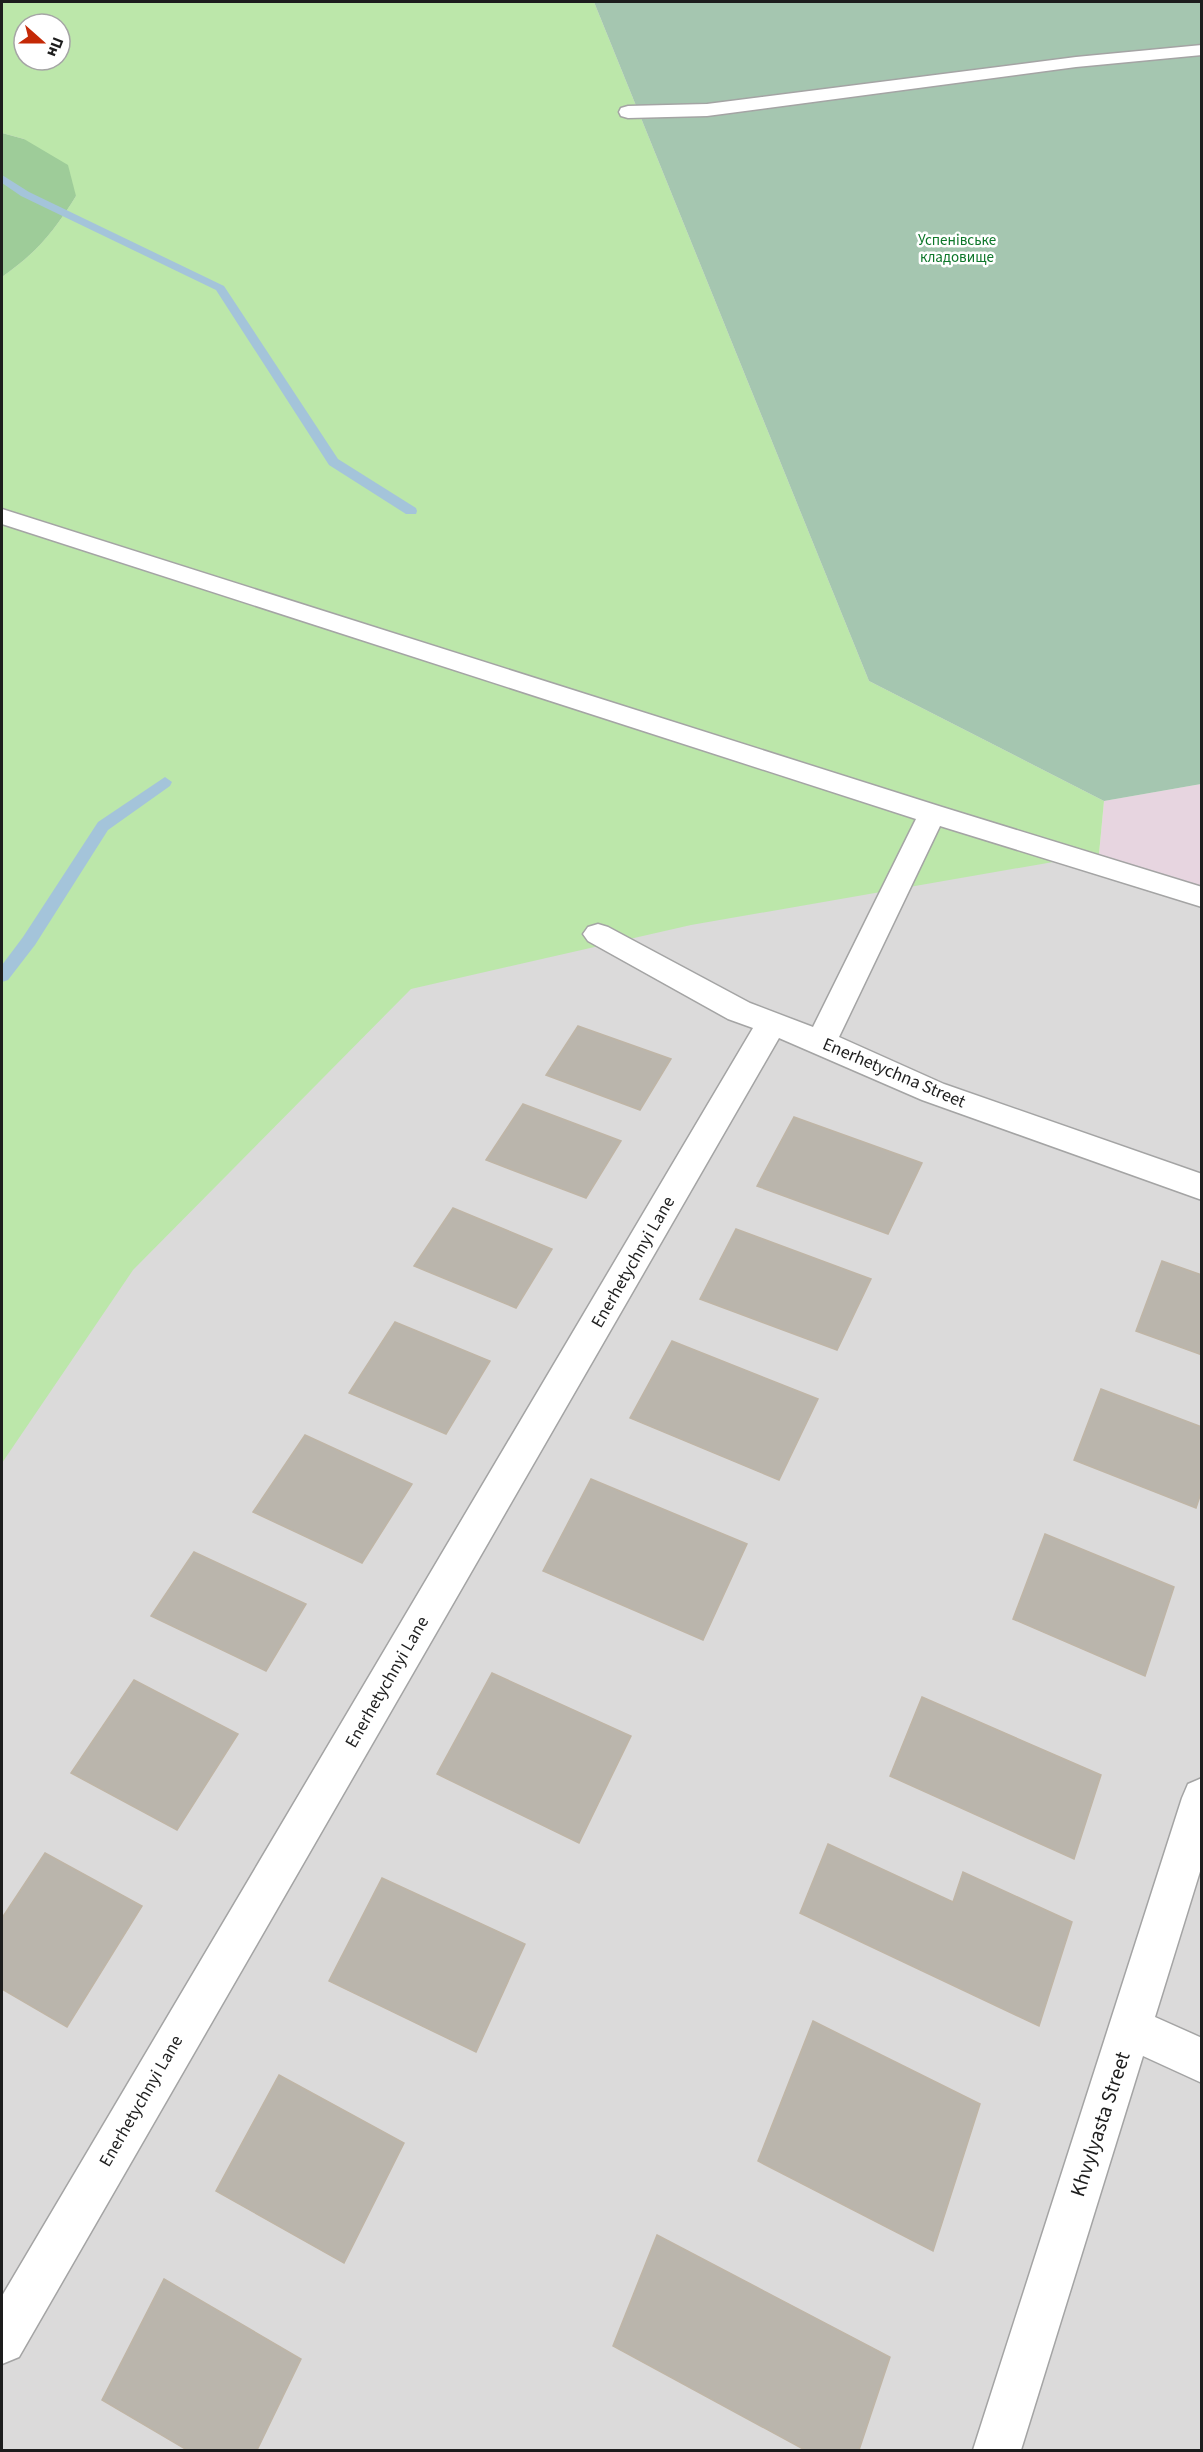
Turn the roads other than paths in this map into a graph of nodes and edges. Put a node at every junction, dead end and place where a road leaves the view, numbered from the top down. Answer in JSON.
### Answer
{"nodes":[{"id":1,"x":1202,"y":50,"type":"edge"},
{"id":2,"x":628,"y":112,"type":"dead end"},
{"id":3,"x":2,"y":516,"type":"edge"},
{"id":4,"x":932,"y":814,"type":"junction"},
{"id":5,"x":1202,"y":897,"type":"edge"},
{"id":6,"x":598,"y":934,"type":"dead end"},
{"id":7,"x":772,"y":1023,"type":"junction"},
{"id":8,"x":821,"y":1042,"type":"junction"},
{"id":9,"x":1202,"y":1187,"type":"edge"},
{"id":10,"x":1202,"y":1798,"type":"edge"},
{"id":11,"x":1130,"y":2028,"type":"junction"},
{"id":12,"x":1202,"y":2061,"type":"edge"},
{"id":13,"x":2,"y":2340,"type":"edge"},
{"id":14,"x":997,"y":2451,"type":"edge"}],
"edges":[{"from":1,"to":2,"type":"street"},
{"from":3,"to":4,"type":"street"},
{"from":4,"to":5,"type":"street"},
{"from":4,"to":8,"type":"street"},
{"from":6,"to":7,"type":"street","name":"Enerhetychna Street"},
{"from":7,"to":8,"type":"street","name":"Enerhetychna Street"},
{"from":7,"to":13,"type":"street","name":"Enerhetychnyi Lane"},
{"from":8,"to":9,"type":"street","name":"Enerhetychna Street"},
{"from":10,"to":11,"type":"street","name":"Khvylyasta Street"},
{"from":11,"to":12,"type":"street"},
{"from":11,"to":14,"type":"street","name":"Khvylyasta Street"}]}
